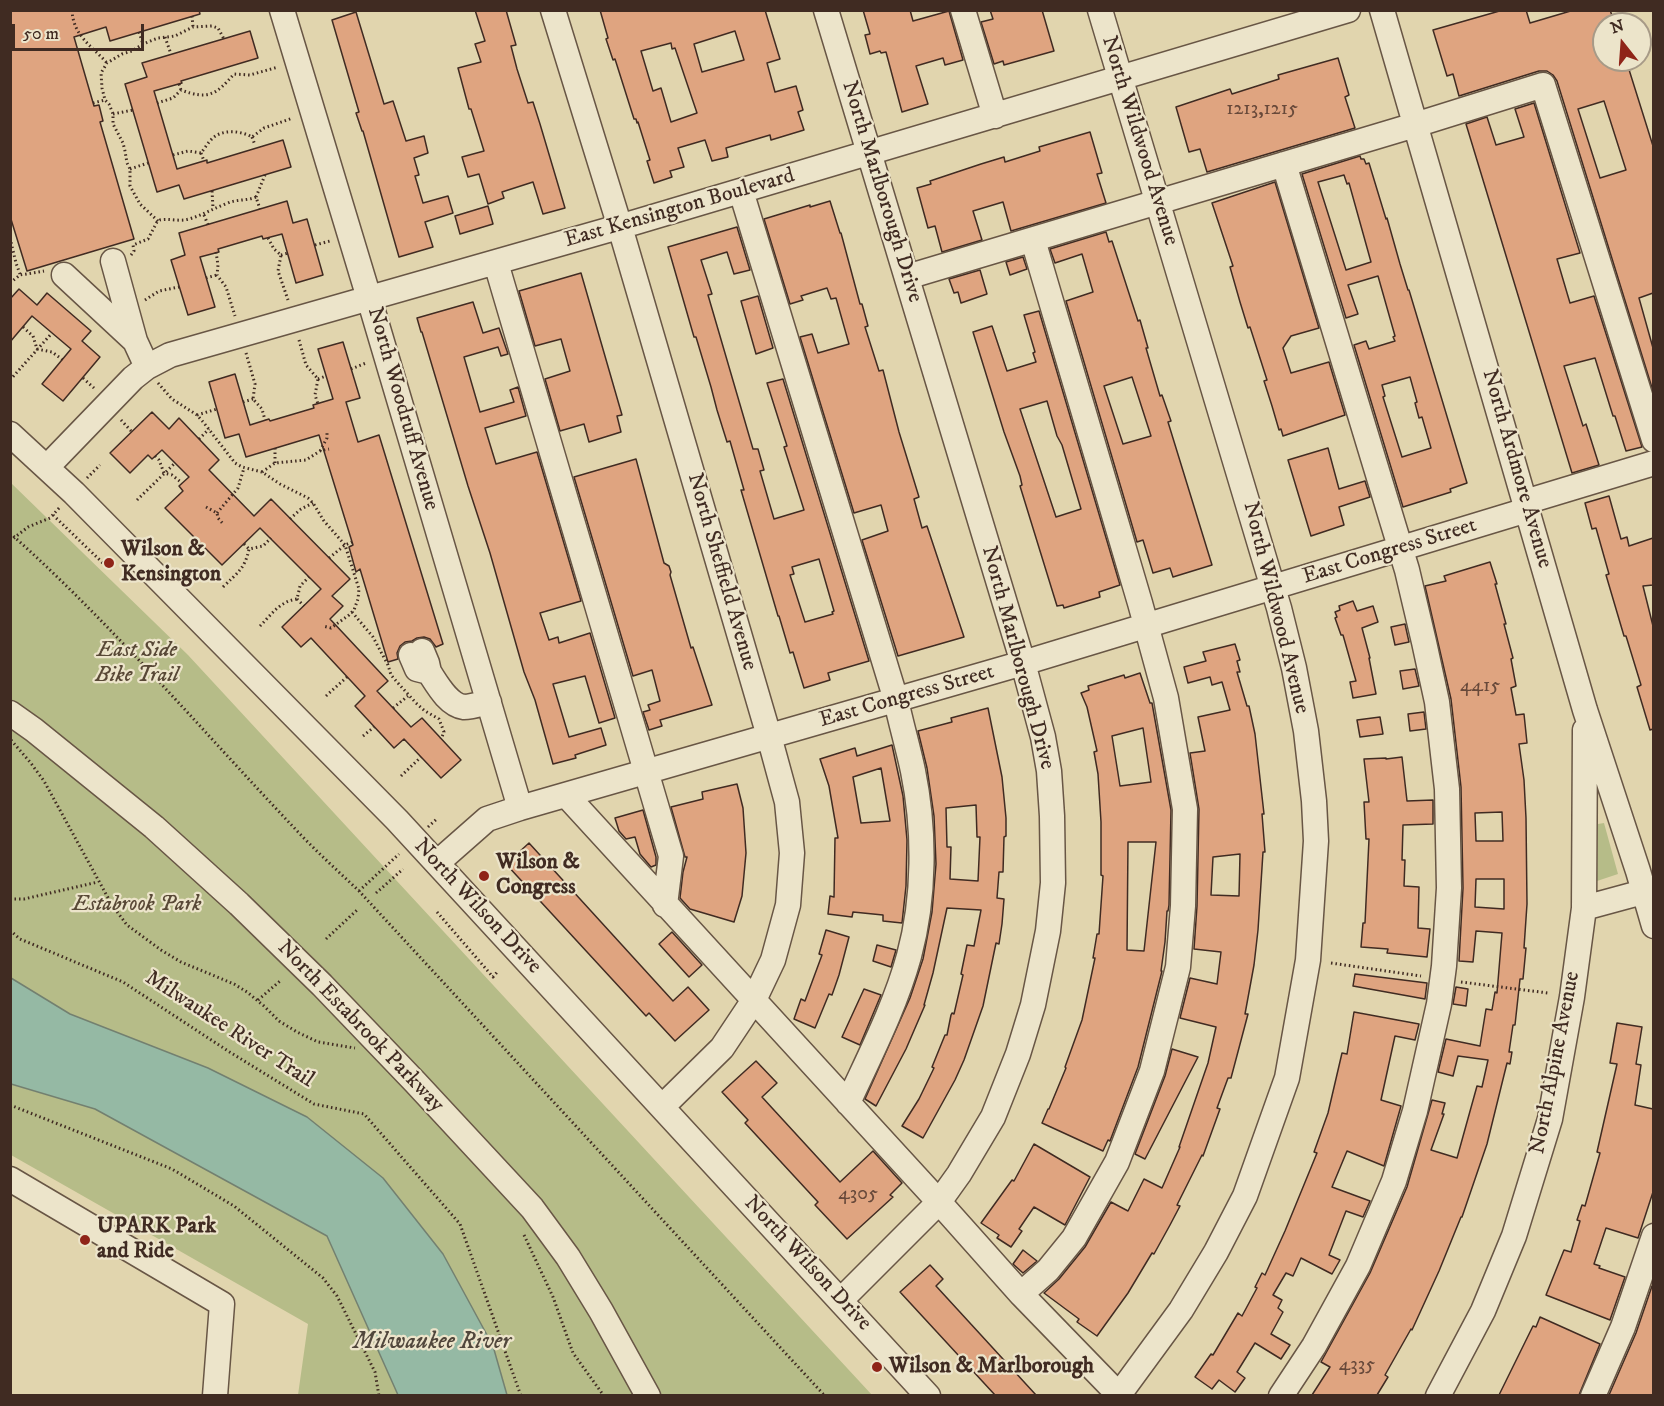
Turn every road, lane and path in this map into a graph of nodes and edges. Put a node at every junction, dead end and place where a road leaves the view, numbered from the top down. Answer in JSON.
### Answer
{"nodes":[{"id":1,"x":72,"y":10,"type":"edge"},
{"id":2,"x":282,"y":10,"type":"edge"},
{"id":3,"x":553,"y":10,"type":"edge"},
{"id":4,"x":826,"y":10,"type":"edge"},
{"id":5,"x":963,"y":10,"type":"edge"},
{"id":6,"x":1100,"y":10,"type":"edge"},
{"id":7,"x":1348,"y":10,"type":"edge"},
{"id":8,"x":1382,"y":10,"type":"edge"},
{"id":9,"x":192,"y":16,"type":"dead end"},
{"id":10,"x":193,"y":27,"type":"junction"},
{"id":11,"x":139,"y":32,"type":"dead end"},
{"id":12,"x":165,"y":37,"type":"junction"},
{"id":13,"x":224,"y":39,"type":"dead end"},
{"id":14,"x":143,"y":44,"type":"junction"},
{"id":15,"x":171,"y":54,"type":"dead end"},
{"id":16,"x":107,"y":63,"type":"junction"},
{"id":17,"x":278,"y":67,"type":"dead end"},
{"id":18,"x":232,"y":68,"type":"dead end"},
{"id":19,"x":234,"y":74,"type":"junction"},
{"id":20,"x":1120,"y":78,"type":"junction"},
{"id":21,"x":179,"y":84,"type":"dead end"},
{"id":22,"x":181,"y":90,"type":"junction"},
{"id":23,"x":105,"y":100,"type":"junction"},
{"id":24,"x":93,"y":103,"type":"dead end"},
{"id":25,"x":157,"y":103,"type":"dead end"},
{"id":26,"x":133,"y":110,"type":"dead end"},
{"id":27,"x":113,"y":114,"type":"junction"},
{"id":28,"x":995,"y":116,"type":"junction"},
{"id":29,"x":293,"y":118,"type":"dead end"},
{"id":30,"x":1415,"y":125,"type":"junction"},
{"id":31,"x":252,"y":137,"type":"junction"},
{"id":32,"x":255,"y":146,"type":"dead end"},
{"id":33,"x":201,"y":153,"type":"junction"},
{"id":34,"x":869,"y":153,"type":"junction"},
{"id":35,"x":173,"y":155,"type":"dead end"},
{"id":36,"x":204,"y":161,"type":"dead end"},
{"id":37,"x":148,"y":163,"type":"dead end"},
{"id":38,"x":1284,"y":164,"type":"junction"},
{"id":39,"x":130,"y":169,"type":"junction"},
{"id":40,"x":265,"y":175,"type":"dead end"},
{"id":41,"x":212,"y":191,"type":"dead end"},
{"id":42,"x":741,"y":191,"type":"junction"},
{"id":43,"x":256,"y":197,"type":"junction"},
{"id":44,"x":1158,"y":202,"type":"junction"},
{"id":45,"x":213,"y":208,"type":"junction"},
{"id":46,"x":260,"y":209,"type":"dead end"},
{"id":47,"x":204,"y":215,"type":"junction"},
{"id":48,"x":158,"y":221,"type":"junction"},
{"id":49,"x":208,"y":225,"type":"dead end"},
{"id":50,"x":620,"y":227,"type":"junction"},
{"id":51,"x":10,"y":238,"type":"edge"},
{"id":52,"x":268,"y":238,"type":"dead end"},
{"id":53,"x":1033,"y":240,"type":"junction"},
{"id":54,"x":330,"y":241,"type":"dead end"},
{"id":55,"x":315,"y":245,"type":"dead end"},
{"id":56,"x":216,"y":252,"type":"dead end"},
{"id":57,"x":114,"y":253,"type":"joint"},
{"id":58,"x":288,"y":253,"type":"dead end"},
{"id":59,"x":281,"y":255,"type":"junction"},
{"id":60,"x":496,"y":263,"type":"junction"},
{"id":61,"x":57,"y":267,"type":"joint"},
{"id":62,"x":20,"y":275,"type":"junction"},
{"id":63,"x":217,"y":275,"type":"junction"},
{"id":64,"x":907,"y":277,"type":"junction"},
{"id":65,"x":206,"y":278,"type":"dead end"},
{"id":66,"x":10,"y":283,"type":"edge"},
{"id":67,"x":179,"y":287,"type":"dead end"},
{"id":68,"x":369,"y":298,"type":"junction"},
{"id":69,"x":145,"y":300,"type":"dead end"},
{"id":70,"x":288,"y":300,"type":"dead end"},
{"id":71,"x":234,"y":316,"type":"dead end"},
{"id":72,"x":23,"y":327,"type":"dead end"},
{"id":73,"x":51,"y":333,"type":"dead end"},
{"id":74,"x":298,"y":338,"type":"dead end"},
{"id":75,"x":135,"y":341,"type":"junction"},
{"id":76,"x":38,"y":349,"type":"junction"},
{"id":77,"x":246,"y":353,"type":"dead end"},
{"id":78,"x":63,"y":360,"type":"dead end"},
{"id":79,"x":366,"y":363,"type":"dead end"},
{"id":80,"x":351,"y":369,"type":"dead end"},
{"id":81,"x":153,"y":375,"type":"junction"},
{"id":82,"x":326,"y":376,"type":"dead end"},
{"id":83,"x":83,"y":378,"type":"dead end"},
{"id":84,"x":318,"y":379,"type":"junction"},
{"id":85,"x":10,"y":380,"type":"edge"},
{"id":86,"x":94,"y":388,"type":"dead end"},
{"id":87,"x":253,"y":399,"type":"junction"},
{"id":88,"x":243,"y":402,"type":"dead end"},
{"id":89,"x":318,"y":404,"type":"dead end"},
{"id":90,"x":217,"y":409,"type":"dead end"},
{"id":91,"x":197,"y":415,"type":"junction"},
{"id":92,"x":121,"y":419,"type":"dead end"},
{"id":93,"x":265,"y":420,"type":"dead end"},
{"id":94,"x":209,"y":429,"type":"junction"},
{"id":95,"x":132,"y":432,"type":"dead end"},
{"id":96,"x":327,"y":433,"type":"dead end"},
{"id":97,"x":10,"y":434,"type":"edge"},
{"id":98,"x":199,"y":439,"type":"dead end"},
{"id":99,"x":1653,"y":440,"type":"edge"},
{"id":100,"x":275,"y":448,"type":"dead end"},
{"id":101,"x":329,"y":448,"type":"dead end"},
{"id":102,"x":320,"y":451,"type":"junction"},
{"id":103,"x":155,"y":456,"type":"dead end"},
{"id":104,"x":175,"y":463,"type":"dead end"},
{"id":105,"x":274,"y":463,"type":"junction"},
{"id":106,"x":1653,"y":463,"type":"edge"},
{"id":107,"x":100,"y":465,"type":"dead end"},
{"id":108,"x":47,"y":467,"type":"junction"},
{"id":109,"x":244,"y":468,"type":"junction"},
{"id":110,"x":262,"y":472,"type":"junction"},
{"id":111,"x":164,"y":473,"type":"junction"},
{"id":112,"x":89,"y":476,"type":"dead end"},
{"id":113,"x":182,"y":483,"type":"dead end"},
{"id":114,"x":137,"y":500,"type":"dead end"},
{"id":115,"x":314,"y":503,"type":"junction"},
{"id":116,"x":1526,"y":506,"type":"junction"},
{"id":117,"x":60,"y":507,"type":"dead end"},
{"id":118,"x":206,"y":507,"type":"dead end"},
{"id":119,"x":217,"y":513,"type":"junction"},
{"id":120,"x":53,"y":514,"type":"junction"},
{"id":121,"x":290,"y":519,"type":"dead end"},
{"id":122,"x":224,"y":525,"type":"dead end"},
{"id":123,"x":10,"y":533,"type":"edge"},
{"id":124,"x":15,"y":537,"type":"junction"},
{"id":125,"x":271,"y":538,"type":"dead end"},
{"id":126,"x":10,"y":541,"type":"edge"},
{"id":127,"x":352,"y":542,"type":"dead end"},
{"id":128,"x":244,"y":544,"type":"dead end"},
{"id":129,"x":345,"y":545,"type":"junction"},
{"id":130,"x":249,"y":549,"type":"junction"},
{"id":131,"x":1400,"y":549,"type":"junction"},
{"id":132,"x":329,"y":558,"type":"dead end"},
{"id":133,"x":107,"y":567,"type":"dead end"},
{"id":134,"x":309,"y":577,"type":"dead end"},
{"id":135,"x":223,"y":587,"type":"dead end"},
{"id":136,"x":1274,"y":587,"type":"junction"},
{"id":137,"x":297,"y":599,"type":"junction"},
{"id":138,"x":303,"y":606,"type":"dead end"},
{"id":139,"x":260,"y":626,"type":"dead end"},
{"id":140,"x":323,"y":626,"type":"dead end"},
{"id":141,"x":1147,"y":626,"type":"junction"},
{"id":142,"x":421,"y":659,"type":"dead end"},
{"id":143,"x":1023,"y":663,"type":"junction"},
{"id":144,"x":347,"y":677,"type":"dead end"},
{"id":145,"x":326,"y":696,"type":"dead end"},
{"id":146,"x":408,"y":696,"type":"dead end"},
{"id":147,"x":896,"y":700,"type":"junction"},
{"id":148,"x":489,"y":702,"type":"junction"},
{"id":149,"x":393,"y":708,"type":"dead end"},
{"id":150,"x":1585,"y":710,"type":"junction"},
{"id":151,"x":10,"y":713,"type":"edge"},
{"id":152,"x":374,"y":727,"type":"dead end"},
{"id":153,"x":363,"y":735,"type":"dead end"},
{"id":154,"x":769,"y":736,"type":"junction"},
{"id":155,"x":10,"y":740,"type":"edge"},
{"id":156,"x":421,"y":757,"type":"dead end"},
{"id":157,"x":647,"y":772,"type":"junction"},
{"id":158,"x":401,"y":776,"type":"dead end"},
{"id":159,"x":566,"y":795,"type":"junction"},
{"id":160,"x":520,"y":808,"type":"junction"},
{"id":161,"x":438,"y":818,"type":"dead end"},
{"id":162,"x":427,"y":828,"type":"dead end"},
{"id":163,"x":400,"y":853,"type":"dead end"},
{"id":164,"x":437,"y":864,"type":"junction"},
{"id":165,"x":403,"y":869,"type":"dead end"},
{"id":166,"x":98,"y":882,"type":"junction"},
{"id":167,"x":1649,"y":890,"type":"edge"},
{"id":168,"x":359,"y":891,"type":"junction"},
{"id":169,"x":376,"y":893,"type":"dead end"},
{"id":170,"x":10,"y":899,"type":"edge"},
{"id":171,"x":665,"y":905,"type":"junction"},
{"id":172,"x":1584,"y":908,"type":"junction"},
{"id":173,"x":357,"y":910,"type":"dead end"},
{"id":174,"x":437,"y":912,"type":"dead end"},
{"id":175,"x":1653,"y":926,"type":"edge"},
{"id":176,"x":10,"y":930,"type":"edge"},
{"id":177,"x":326,"y":939,"type":"dead end"},
{"id":178,"x":498,"y":971,"type":"dead end"},
{"id":179,"x":280,"y":981,"type":"dead end"},
{"id":180,"x":258,"y":1000,"type":"junction"},
{"id":181,"x":754,"y":1000,"type":"junction"},
{"id":182,"x":358,"y":1049,"type":"dead end"},
{"id":183,"x":848,"y":1102,"type":"junction"},
{"id":184,"x":10,"y":1105,"type":"edge"},
{"id":185,"x":662,"y":1107,"type":"junction"},
{"id":186,"x":10,"y":1179,"type":"edge"},
{"id":187,"x":939,"y":1202,"type":"junction"},
{"id":188,"x":523,"y":1233,"type":"dead end"},
{"id":189,"x":1653,"y":1236,"type":"edge"},
{"id":190,"x":1021,"y":1294,"type":"junction"},
{"id":191,"x":841,"y":1300,"type":"junction"},
{"id":192,"x":215,"y":1395,"type":"edge"},
{"id":193,"x":379,"y":1395,"type":"edge"},
{"id":194,"x":521,"y":1395,"type":"edge"},
{"id":195,"x":604,"y":1395,"type":"edge"},
{"id":196,"x":648,"y":1395,"type":"edge"},
{"id":197,"x":825,"y":1395,"type":"edge"},
{"id":198,"x":928,"y":1395,"type":"edge"},
{"id":199,"x":1119,"y":1395,"type":"edge"},
{"id":200,"x":1281,"y":1395,"type":"edge"},
{"id":201,"x":1438,"y":1395,"type":"edge"},
{"id":202,"x":1593,"y":1395,"type":"edge"}],
"edges":[{"from":1,"to":16,"type":"path"},
{"from":2,"to":68,"type":"street","name":"North Woodruff Avenue"},
{"from":3,"to":50,"type":"street","name":"North Sheffield Avenue"},
{"from":4,"to":34,"type":"street","name":"North Marlborough Drive"},
{"from":5,"to":28,"type":"street"},
{"from":6,"to":20,"type":"street","name":"North Wildwood Avenue"},
{"from":7,"to":20,"type":"street","name":"East Kensington Boulevard"},
{"from":8,"to":30,"type":"street","name":"North Ardmore Avenue"},
{"from":9,"to":10,"type":"path"},
{"from":10,"to":12,"type":"path"},
{"from":10,"to":13,"type":"path"},
{"from":11,"to":14,"type":"path"},
{"from":12,"to":14,"type":"path"},
{"from":12,"to":15,"type":"path"},
{"from":14,"to":16,"type":"path"},
{"from":16,"to":23,"type":"path"},
{"from":17,"to":19,"type":"path"},
{"from":18,"to":19,"type":"path"},
{"from":19,"to":22,"type":"path"},
{"from":20,"to":28,"type":"street","name":"East Kensington Boulevard"},
{"from":20,"to":44,"type":"street","name":"North Wildwood Avenue"},
{"from":21,"to":22,"type":"path"},
{"from":22,"to":25,"type":"path"},
{"from":23,"to":24,"type":"path"},
{"from":23,"to":27,"type":"path"},
{"from":26,"to":27,"type":"path"},
{"from":27,"to":39,"type":"path"},
{"from":28,"to":34,"type":"street","name":"East Kensington Boulevard"},
{"from":29,"to":31,"type":"path"},
{"from":30,"to":38,"type":"street"},
{"from":30,"to":99,"type":"street"},
{"from":30,"to":116,"type":"street","name":"North Ardmore Avenue"},
{"from":31,"to":32,"type":"path"},
{"from":31,"to":33,"type":"path"},
{"from":33,"to":35,"type":"path"},
{"from":33,"to":36,"type":"path"},
{"from":34,"to":42,"type":"street","name":"East Kensington Boulevard"},
{"from":34,"to":64,"type":"street","name":"North Marlborough Drive"},
{"from":37,"to":39,"type":"path"},
{"from":38,"to":44,"type":"street"},
{"from":38,"to":131,"type":"street"},
{"from":39,"to":48,"type":"path"},
{"from":40,"to":43,"type":"path"},
{"from":41,"to":45,"type":"path"},
{"from":42,"to":50,"type":"street","name":"East Kensington Boulevard"},
{"from":42,"to":147,"type":"street"},
{"from":43,"to":45,"type":"path"},
{"from":43,"to":46,"type":"path"},
{"from":44,"to":53,"type":"street"},
{"from":44,"to":136,"type":"street","name":"North Wildwood Avenue"},
{"from":45,"to":47,"type":"path"},
{"from":47,"to":48,"type":"path"},
{"from":47,"to":49,"type":"path"},
{"from":48,"to":57,"type":"path"},
{"from":50,"to":60,"type":"street","name":"East Kensington Boulevard"},
{"from":50,"to":154,"type":"street","name":"North Sheffield Avenue"},
{"from":51,"to":62,"type":"path"},
{"from":52,"to":59,"type":"path"},
{"from":53,"to":64,"type":"street"},
{"from":53,"to":141,"type":"street"},
{"from":54,"to":55,"type":"path"},
{"from":56,"to":63,"type":"path"},
{"from":57,"to":75,"type":"street"},
{"from":58,"to":59,"type":"path"},
{"from":59,"to":70,"type":"path"},
{"from":60,"to":68,"type":"street","name":"East Kensington Boulevard"},
{"from":60,"to":157,"type":"street"},
{"from":61,"to":62,"type":"path"},
{"from":61,"to":75,"type":"street"},
{"from":62,"to":66,"type":"path"},
{"from":63,"to":65,"type":"path"},
{"from":63,"to":71,"type":"path"},
{"from":64,"to":143,"type":"street","name":"North Marlborough Drive"},
{"from":67,"to":69,"type":"path"},
{"from":68,"to":81,"type":"street","name":"East Kensington Boulevard"},
{"from":68,"to":148,"type":"street","name":"North Woodruff Avenue"},
{"from":72,"to":76,"type":"path"},
{"from":73,"to":76,"type":"path"},
{"from":74,"to":84,"type":"path"},
{"from":75,"to":81,"type":"street"},
{"from":76,"to":78,"type":"path"},
{"from":76,"to":85,"type":"path"},
{"from":77,"to":87,"type":"path"},
{"from":79,"to":80,"type":"path"},
{"from":81,"to":91,"type":"path"},
{"from":81,"to":108,"type":"street","name":"East Kensington Boulevard"},
{"from":82,"to":84,"type":"path"},
{"from":83,"to":86,"type":"path"},
{"from":84,"to":89,"type":"path"},
{"from":87,"to":88,"type":"path"},
{"from":87,"to":93,"type":"path"},
{"from":90,"to":91,"type":"path"},
{"from":91,"to":94,"type":"path"},
{"from":92,"to":95,"type":"path"},
{"from":94,"to":98,"type":"path"},
{"from":94,"to":109,"type":"path"},
{"from":96,"to":102,"type":"path"},
{"from":97,"to":108,"type":"street","name":"North Wilson Drive"},
{"from":100,"to":105,"type":"path"},
{"from":101,"to":102,"type":"path"},
{"from":102,"to":105,"type":"path"},
{"from":103,"to":111,"type":"path"},
{"from":104,"to":111,"type":"path"},
{"from":105,"to":110,"type":"path"},
{"from":106,"to":116,"type":"street","name":"East Congress Street"},
{"from":107,"to":112,"type":"path"},
{"from":108,"to":164,"type":"street","name":"North Wilson Drive"},
{"from":109,"to":110,"type":"path"},
{"from":109,"to":119,"type":"path"},
{"from":110,"to":115,"type":"path"},
{"from":111,"to":113,"type":"path"},
{"from":111,"to":114,"type":"path"},
{"from":115,"to":121,"type":"path"},
{"from":115,"to":129,"type":"path"},
{"from":116,"to":131,"type":"street","name":"East Congress Street"},
{"from":116,"to":150,"type":"street","name":"North Ardmore Avenue"},
{"from":117,"to":120,"type":"path"},
{"from":118,"to":119,"type":"path"},
{"from":119,"to":122,"type":"path"},
{"from":120,"to":124,"type":"path"},
{"from":120,"to":133,"type":"path"},
{"from":123,"to":124,"type":"path"},
{"from":124,"to":126,"type":"path"},
{"from":124,"to":168,"type":"path"},
{"from":125,"to":130,"type":"path"},
{"from":127,"to":129,"type":"path"},
{"from":128,"to":130,"type":"path"},
{"from":129,"to":132,"type":"path"},
{"from":129,"to":140,"type":"path"},
{"from":130,"to":135,"type":"path"},
{"from":131,"to":136,"type":"street","name":"East Congress Street"},
{"from":131,"to":200,"type":"street"},
{"from":134,"to":137,"type":"path"},
{"from":136,"to":141,"type":"street","name":"East Congress Street"},
{"from":136,"to":199,"type":"street","name":"North Wildwood Avenue"},
{"from":137,"to":138,"type":"path"},
{"from":137,"to":139,"type":"path"},
{"from":141,"to":143,"type":"street","name":"East Congress Street"},
{"from":141,"to":190,"type":"street"},
{"from":142,"to":148,"type":"street"},
{"from":143,"to":147,"type":"street","name":"East Congress Street"},
{"from":143,"to":187,"type":"street","name":"North Marlborough Drive"},
{"from":144,"to":145,"type":"path"},
{"from":146,"to":149,"type":"path"},
{"from":147,"to":154,"type":"street","name":"East Congress Street"},
{"from":147,"to":183,"type":"street"},
{"from":148,"to":160,"type":"street","name":"North Woodruff Avenue"},
{"from":150,"to":167,"type":"street","name":"North Ardmore Avenue"},
{"from":150,"to":172,"type":"street","name":"North Alpine Avenue"},
{"from":151,"to":196,"type":"street","name":"North Estabrook Parkway"},
{"from":152,"to":153,"type":"path"},
{"from":154,"to":157,"type":"street","name":"East Congress Street"},
{"from":154,"to":181,"type":"street","name":"North Sheffield Avenue"},
{"from":155,"to":166,"type":"path"},
{"from":156,"to":158,"type":"path"},
{"from":157,"to":159,"type":"street","name":"East Congress Street"},
{"from":157,"to":171,"type":"street"},
{"from":159,"to":160,"type":"street","name":"East Congress Street"},
{"from":159,"to":171,"type":"street"},
{"from":160,"to":164,"type":"street","name":"East Congress Street"},
{"from":161,"to":162,"type":"path"},
{"from":163,"to":168,"type":"path"},
{"from":164,"to":185,"type":"street","name":"North Wilson Drive"},
{"from":165,"to":169,"type":"path"},
{"from":166,"to":170,"type":"path"},
{"from":166,"to":180,"type":"path"},
{"from":167,"to":172,"type":"street"},
{"from":167,"to":175,"type":"street","name":"North Ardmore Avenue"},
{"from":168,"to":197,"type":"path"},
{"from":171,"to":181,"type":"street"},
{"from":172,"to":201,"type":"street","name":"North Alpine Avenue"},
{"from":173,"to":177,"type":"path"},
{"from":174,"to":178,"type":"path"},
{"from":176,"to":194,"type":"path","name":"Milwaukee River Trail"},
{"from":179,"to":180,"type":"path"},
{"from":180,"to":182,"type":"path"},
{"from":181,"to":183,"type":"street"},
{"from":181,"to":185,"type":"street","name":"North Sheffield Avenue"},
{"from":183,"to":187,"type":"street"},
{"from":184,"to":193,"type":"path"},
{"from":185,"to":191,"type":"street","name":"North Wilson Drive"},
{"from":186,"to":192,"type":"street"},
{"from":187,"to":190,"type":"street"},
{"from":187,"to":191,"type":"street","name":"North Marlborough Drive"},
{"from":188,"to":195,"type":"path"},
{"from":189,"to":202,"type":"street"},
{"from":190,"to":199,"type":"street"},
{"from":191,"to":198,"type":"street","name":"North Wilson Drive"}]}
